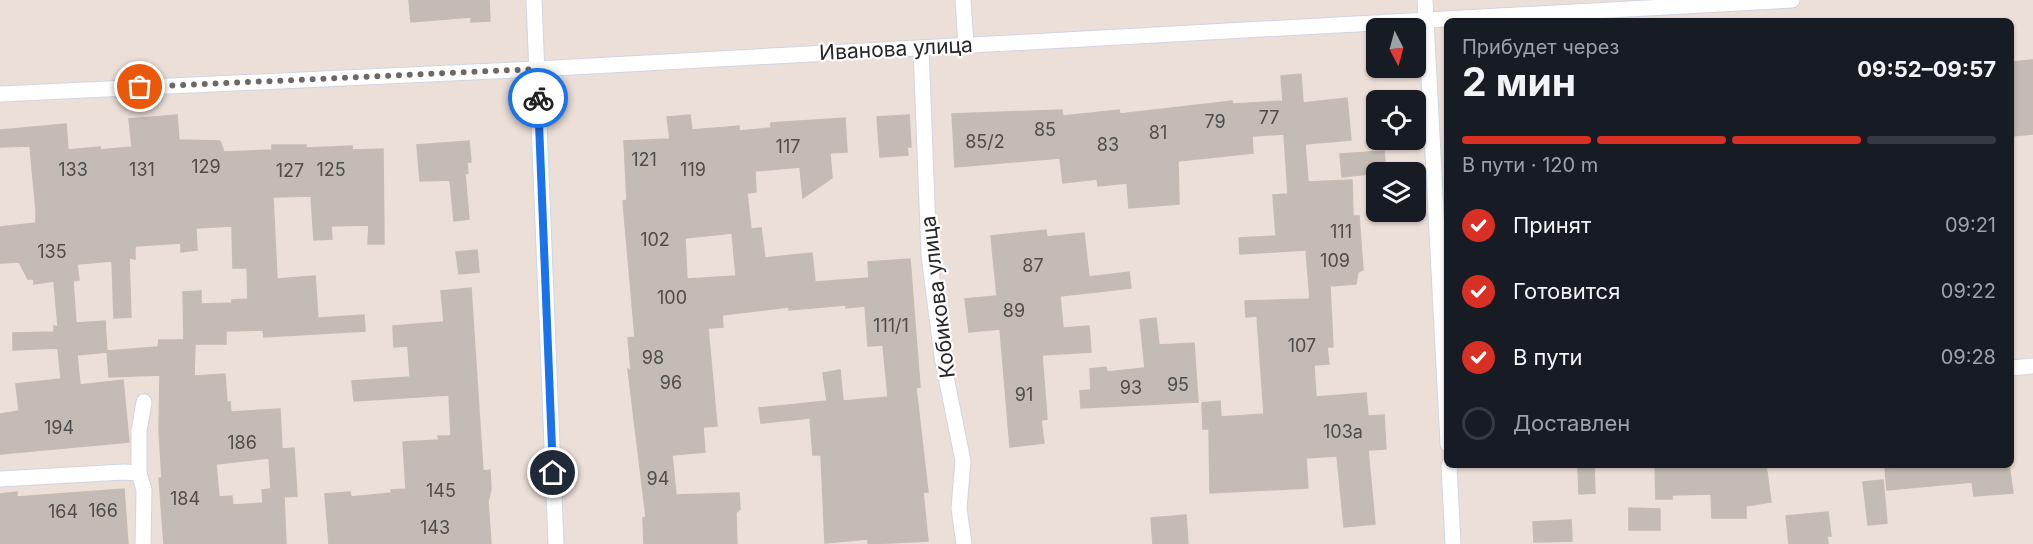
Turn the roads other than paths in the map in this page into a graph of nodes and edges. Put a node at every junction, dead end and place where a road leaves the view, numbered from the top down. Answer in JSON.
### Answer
{"nodes":[{"id":1,"x":534,"y":0,"type":"edge"},
{"id":2,"x":963,"y":0,"type":"edge"},
{"id":3,"x":1425,"y":0,"type":"edge"},
{"id":4,"x":1792,"y":0,"type":"edge"},
{"id":5,"x":1426,"y":18,"type":"junction"},
{"id":6,"x":1366,"y":22,"type":"edge"},
{"id":7,"x":966,"y":45,"type":"junction"},
{"id":8,"x":921,"y":48,"type":"junction"},
{"id":9,"x":537,"y":69,"type":"junction"},
{"id":10,"x":0,"y":94,"type":"edge"},
{"id":11,"x":2033,"y":366,"type":"edge"},
{"id":12,"x":1444,"y":367,"type":"edge"},
{"id":13,"x":2014,"y":368,"type":"edge"},
{"id":14,"x":144,"y":402,"type":"dead end"},
{"id":15,"x":1449,"y":468,"type":"edge"},
{"id":16,"x":139,"y":473,"type":"junction"},
{"id":17,"x":0,"y":479,"type":"edge"},
{"id":18,"x":143,"y":544,"type":"edge"},
{"id":19,"x":556,"y":544,"type":"edge"},
{"id":20,"x":964,"y":544,"type":"edge"},
{"id":21,"x":1453,"y":544,"type":"edge"}],
"edges":[{"from":1,"to":9,"type":"street"},
{"from":2,"to":7,"type":"street"},
{"from":3,"to":5,"type":"street"},
{"from":4,"to":5,"type":"street","name":"Иванова улица"},
{"from":5,"to":12,"type":"street"},
{"from":6,"to":7,"type":"street","name":"Иванова улица"},
{"from":7,"to":8,"type":"street","name":"Иванова улица"},
{"from":8,"to":9,"type":"street","name":"Иванова улица"},
{"from":8,"to":20,"type":"street","name":"Кобикова улица"},
{"from":9,"to":10,"type":"street","name":"Иванова улица"},
{"from":9,"to":19,"type":"street"},
{"from":11,"to":13,"type":"street"},
{"from":14,"to":16,"type":"street"},
{"from":15,"to":21,"type":"street"},
{"from":16,"to":17,"type":"street"},
{"from":16,"to":18,"type":"street"}]}
